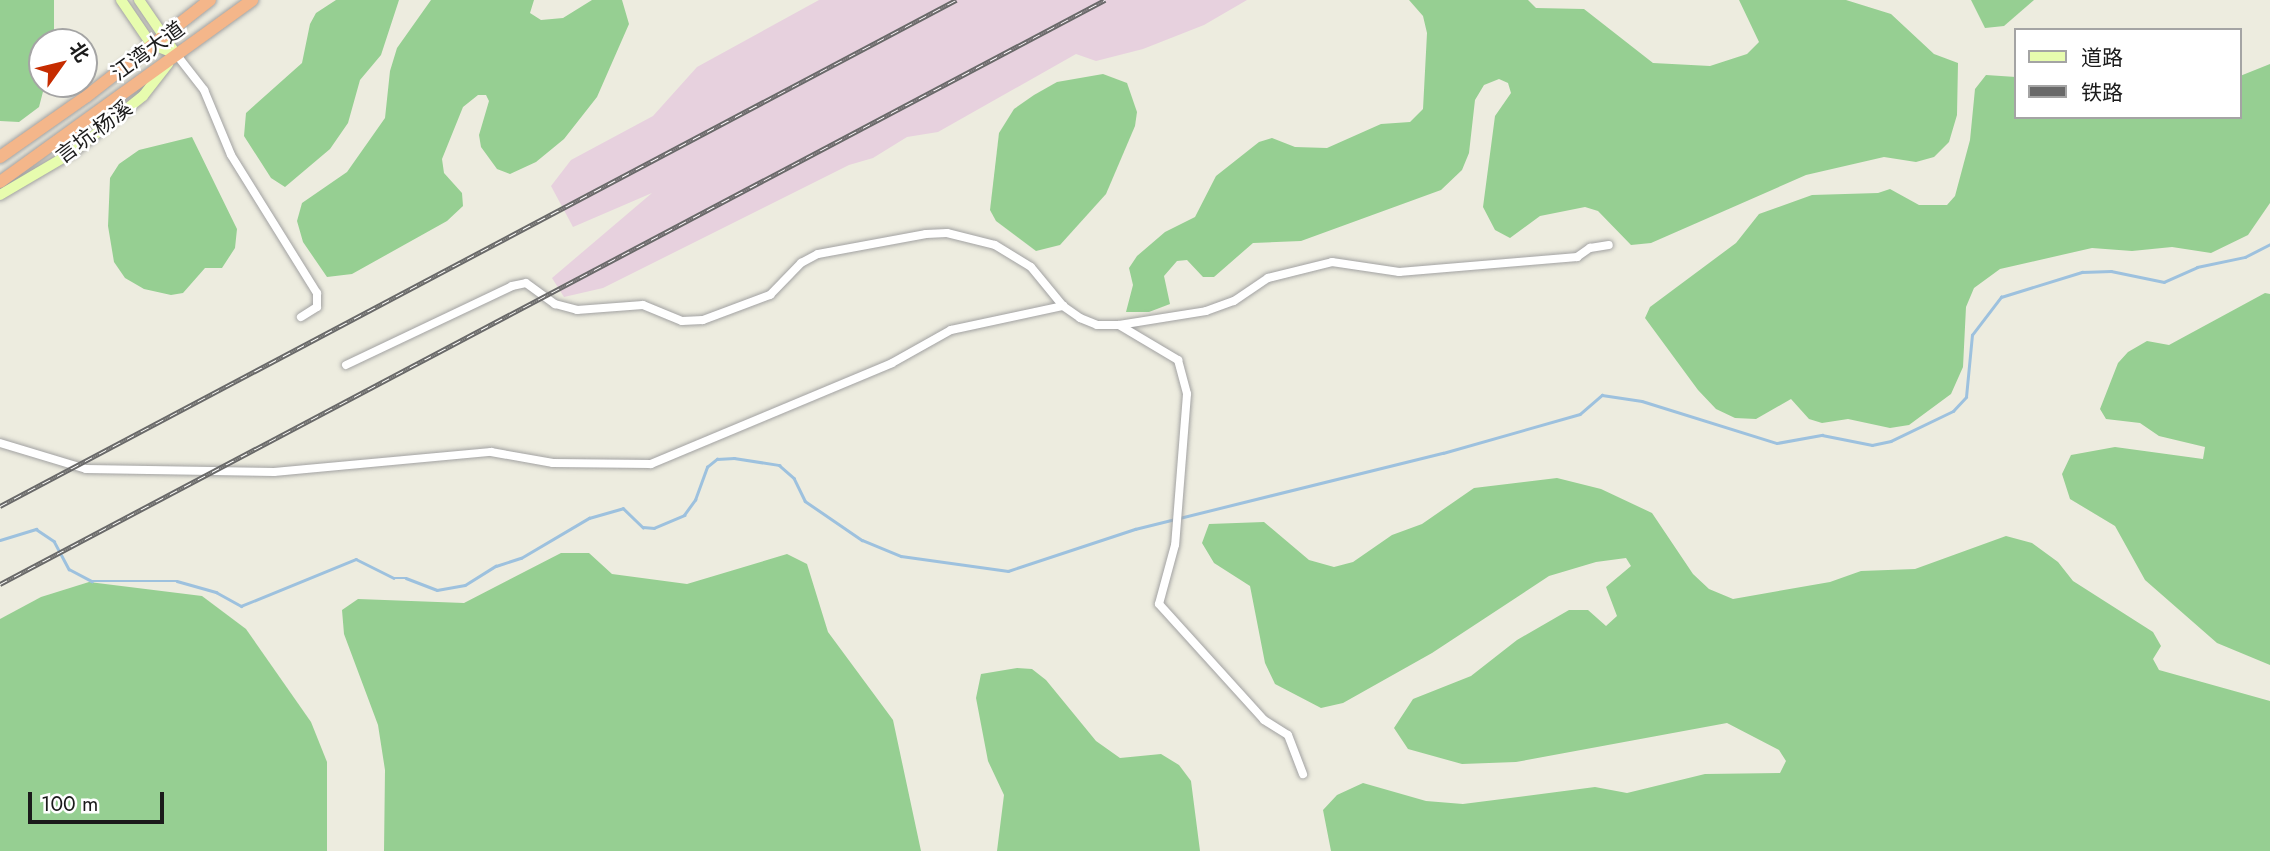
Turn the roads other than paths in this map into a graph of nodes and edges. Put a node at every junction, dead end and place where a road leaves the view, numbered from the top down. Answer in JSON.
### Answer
{"nodes":[{"id":1,"x":121,"y":0,"type":"edge"},
{"id":2,"x":139,"y":0,"type":"edge"},
{"id":3,"x":209,"y":0,"type":"edge"},
{"id":4,"x":252,"y":0,"type":"edge"},
{"id":5,"x":164,"y":33,"type":"junction"},
{"id":6,"x":151,"y":44,"type":"junction"},
{"id":7,"x":176,"y":54,"type":"junction"},
{"id":8,"x":0,"y":156,"type":"edge"},
{"id":9,"x":0,"y":182,"type":"edge"},
{"id":10,"x":0,"y":195,"type":"edge"},
{"id":11,"x":1609,"y":245,"type":"dead end"},
{"id":12,"x":1063,"y":306,"type":"junction"},
{"id":13,"x":301,"y":317,"type":"dead end"},
{"id":14,"x":1119,"y":325,"type":"junction"},
{"id":15,"x":346,"y":365,"type":"dead end"},
{"id":16,"x":0,"y":443,"type":"edge"},
{"id":17,"x":1303,"y":774,"type":"dead end"}],
"edges":[{"from":1,"to":6,"type":"main road"},
{"from":2,"to":5,"type":"main road"},
{"from":3,"to":5,"type":"highway","name":"江湾大道"},
{"from":4,"to":7,"type":"highway","name":"江湾大道"},
{"from":5,"to":6,"type":"highway","name":"江湾大道"},
{"from":5,"to":7,"type":"main road"},
{"from":6,"to":7,"type":"main road"},
{"from":6,"to":8,"type":"highway","name":"江湾大道"},
{"from":7,"to":9,"type":"highway","name":"江湾大道"},
{"from":7,"to":10,"type":"main road","name":"言坑-杨溪"},
{"from":7,"to":13,"type":"street"},
{"from":11,"to":14,"type":"street"},
{"from":12,"to":14,"type":"street"},
{"from":12,"to":15,"type":"street"},
{"from":12,"to":16,"type":"street"},
{"from":14,"to":17,"type":"street"}]}
